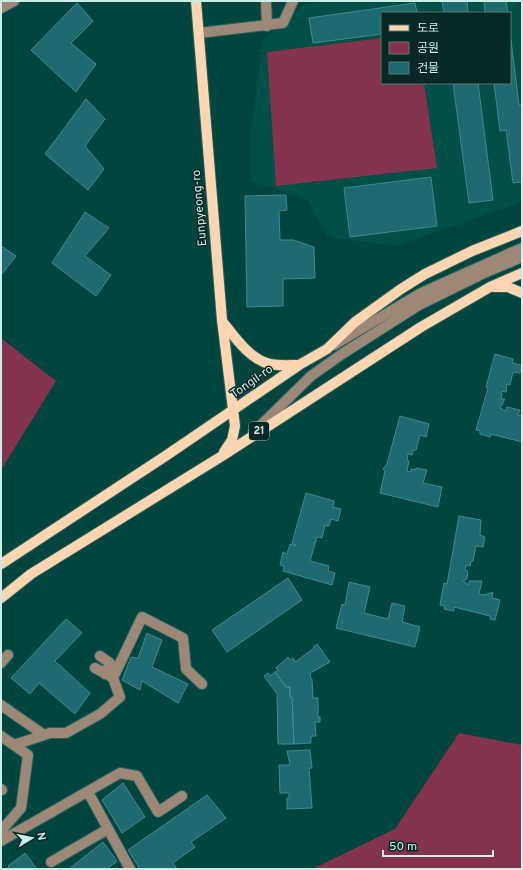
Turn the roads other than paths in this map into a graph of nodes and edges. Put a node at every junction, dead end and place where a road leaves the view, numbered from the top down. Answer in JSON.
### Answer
{"nodes":[{"id":1,"x":14,"y":1,"type":"edge"},
{"id":2,"x":196,"y":1,"type":"edge"},
{"id":3,"x":266,"y":1,"type":"edge"},
{"id":4,"x":293,"y":1,"type":"edge"},
{"id":5,"x":1,"y":8,"type":"edge"},
{"id":6,"x":267,"y":26,"type":"junction"},
{"id":7,"x":198,"y":33,"type":"junction"},
{"id":8,"x":522,"y":231,"type":"edge"},
{"id":9,"x":522,"y":248,"type":"edge"},
{"id":10,"x":522,"y":257,"type":"edge"},
{"id":11,"x":522,"y":273,"type":"edge"},
{"id":12,"x":490,"y":287,"type":"junction"},
{"id":13,"x":522,"y":293,"type":"edge"},
{"id":14,"x":222,"y":320,"type":"junction"},
{"id":15,"x":327,"y":350,"type":"junction"},
{"id":16,"x":298,"y":365,"type":"junction"},
{"id":17,"x":232,"y":412,"type":"junction"},
{"id":18,"x":250,"y":436,"type":"junction"},
{"id":19,"x":222,"y":456,"type":"junction"},
{"id":20,"x":1,"y":564,"type":"edge"},
{"id":21,"x":1,"y":598,"type":"edge"},
{"id":22,"x":8,"y":655,"type":"dead end"},
{"id":23,"x":100,"y":656,"type":"dead end"},
{"id":24,"x":1,"y":663,"type":"edge"},
{"id":25,"x":95,"y":668,"type":"dead end"},
{"id":26,"x":109,"y":676,"type":"junction"},
{"id":27,"x":202,"y":684,"type":"dead end"},
{"id":28,"x":1,"y":705,"type":"edge"},
{"id":29,"x":44,"y":735,"type":"junction"},
{"id":30,"x":1,"y":736,"type":"edge"},
{"id":31,"x":14,"y":745,"type":"junction"},
{"id":32,"x":88,"y":792,"type":"junction"},
{"id":33,"x":182,"y":796,"type":"dead end"},
{"id":34,"x":108,"y":829,"type":"junction"},
{"id":35,"x":1,"y":830,"type":"edge"},
{"id":36,"x":1,"y":841,"type":"edge"},
{"id":37,"x":51,"y":862,"type":"dead end"},
{"id":38,"x":130,"y":869,"type":"edge"}],
"edges":[{"from":1,"to":5,"type":"street"},
{"from":2,"to":7,"type":"main road","name":"Eunpyeong-ro"},
{"from":3,"to":6,"type":"street"},
{"from":4,"to":6,"type":"street"},
{"from":6,"to":7,"type":"street"},
{"from":7,"to":14,"type":"main road","name":"Eunpyeong-ro"},
{"from":8,"to":15,"type":"main road","name":"Tongil-ro","number":"21"},
{"from":9,"to":15,"type":"street"},
{"from":10,"to":18,"type":"street"},
{"from":11,"to":12,"type":"main road","number":"21"},
{"from":12,"to":13,"type":"main road"},
{"from":12,"to":18,"type":"main road","number":"21"},
{"from":14,"to":16,"type":"main road"},
{"from":14,"to":17,"type":"main road","name":"Eunpyeong-ro"},
{"from":15,"to":16,"type":"main road","name":"Tongil-ro","number":"21"},
{"from":16,"to":17,"type":"main road","name":"Tongil-ro","number":"21"},
{"from":17,"to":19,"type":"main road","name":"Eunpyeong-ro"},
{"from":17,"to":20,"type":"main road","name":"Tongil-ro","number":"21"},
{"from":18,"to":19,"type":"main road","number":"21"},
{"from":19,"to":21,"type":"main road","number":"21"},
{"from":22,"to":24,"type":"street"},
{"from":23,"to":26,"type":"street"},
{"from":25,"to":26,"type":"street"},
{"from":26,"to":27,"type":"street"},
{"from":26,"to":29,"type":"street"},
{"from":28,"to":29,"type":"street"},
{"from":29,"to":31,"type":"street"},
{"from":30,"to":31,"type":"street"},
{"from":31,"to":35,"type":"street"},
{"from":32,"to":33,"type":"street"},
{"from":32,"to":34,"type":"street"},
{"from":32,"to":36,"type":"street"},
{"from":34,"to":37,"type":"street"},
{"from":34,"to":38,"type":"street"}]}
